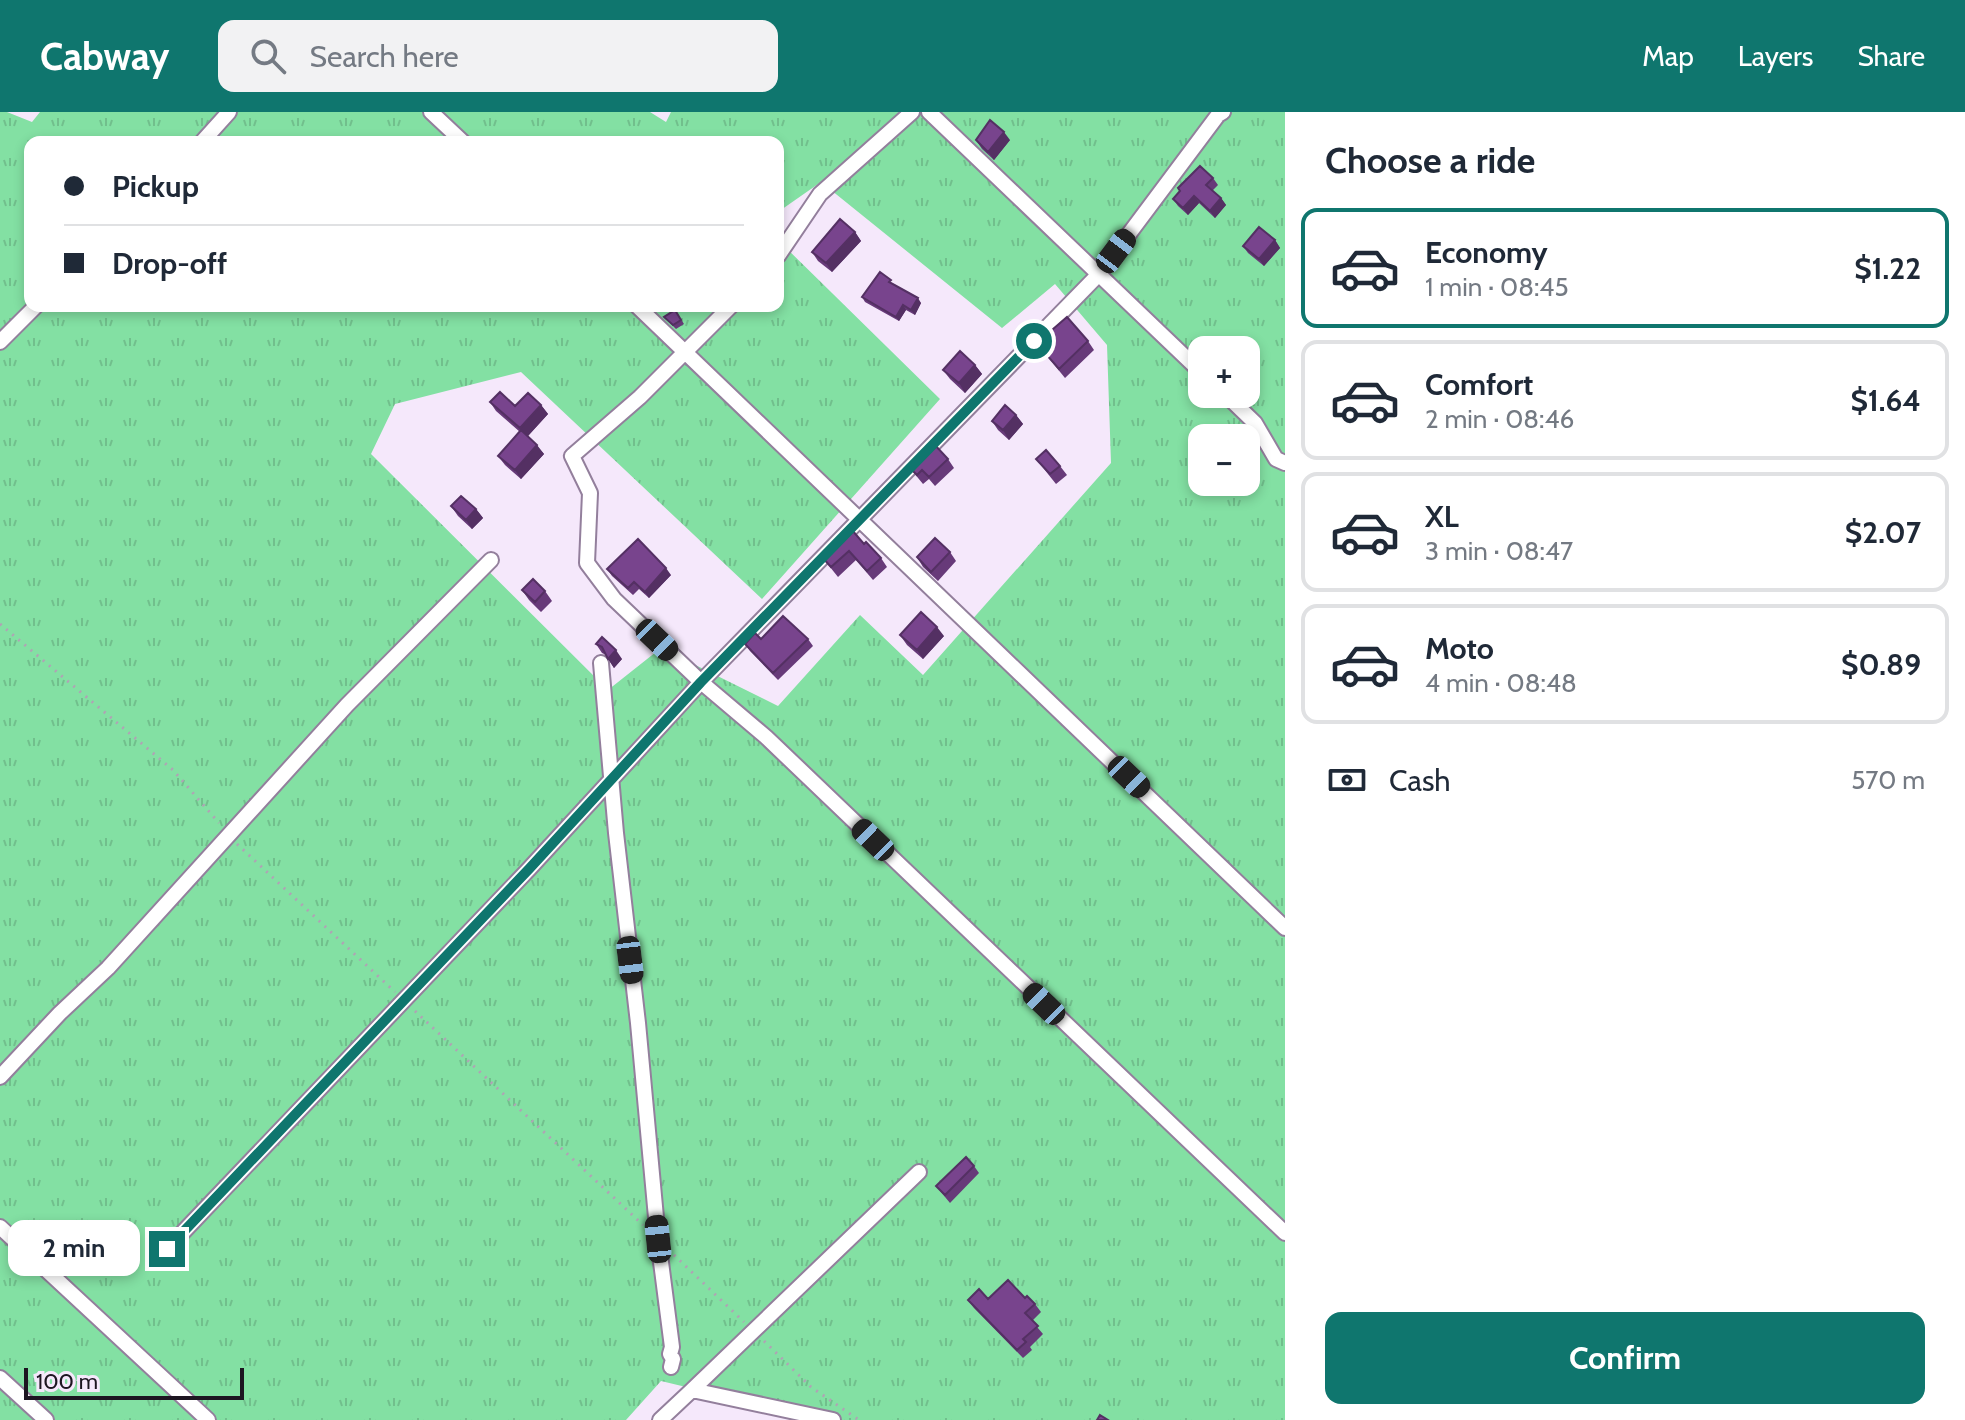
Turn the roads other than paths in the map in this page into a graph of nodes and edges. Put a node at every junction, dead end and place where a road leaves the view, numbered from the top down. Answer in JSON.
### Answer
{"nodes":[{"id":1,"x":229,"y":112,"type":"edge"},
{"id":2,"x":431,"y":112,"type":"edge"},
{"id":3,"x":912,"y":112,"type":"edge"},
{"id":4,"x":929,"y":112,"type":"edge"},
{"id":5,"x":1223,"y":112,"type":"edge"},
{"id":6,"x":207,"y":136,"type":"edge"},
{"id":7,"x":457,"y":136,"type":"edge"},
{"id":8,"x":784,"y":247,"type":"edge"},
{"id":9,"x":1099,"y":274,"type":"junction"},
{"id":10,"x":30,"y":312,"type":"edge"},
{"id":11,"x":643,"y":312,"type":"edge"},
{"id":12,"x":725,"y":312,"type":"edge"},
{"id":13,"x":0,"y":342,"type":"edge"},
{"id":14,"x":686,"y":353,"type":"junction"},
{"id":15,"x":1188,"y":360,"type":"edge"},
{"id":16,"x":1239,"y":408,"type":"edge"},
{"id":17,"x":1285,"y":463,"type":"edge"},
{"id":18,"x":860,"y":518,"type":"junction"},
{"id":19,"x":491,"y":560,"type":"dead end"},
{"id":20,"x":601,"y":663,"type":"dead end"},
{"id":21,"x":701,"y":682,"type":"junction"},
{"id":22,"x":611,"y":780,"type":"junction"},
{"id":23,"x":1285,"y":928,"type":"edge"},
{"id":24,"x":0,"y":1077,"type":"edge"},
{"id":25,"x":919,"y":1172,"type":"dead end"},
{"id":26,"x":0,"y":1227,"type":"edge"},
{"id":27,"x":1285,"y":1233,"type":"edge"},
{"id":28,"x":167,"y":1249,"type":"dead end"},
{"id":29,"x":671,"y":1367,"type":"dead end"},
{"id":30,"x":0,"y":1378,"type":"edge"},
{"id":31,"x":692,"y":1390,"type":"junction"},
{"id":32,"x":46,"y":1420,"type":"edge"},
{"id":33,"x":208,"y":1420,"type":"edge"},
{"id":34,"x":660,"y":1420,"type":"edge"},
{"id":35,"x":833,"y":1420,"type":"edge"}],
"edges":[{"from":1,"to":6,"type":"street"},
{"from":2,"to":7,"type":"street"},
{"from":3,"to":8,"type":"street"},
{"from":4,"to":9,"type":"street"},
{"from":5,"to":9,"type":"street"},
{"from":9,"to":15,"type":"street"},
{"from":9,"to":18,"type":"street"},
{"from":10,"to":13,"type":"street"},
{"from":11,"to":14,"type":"street"},
{"from":12,"to":14,"type":"street"},
{"from":14,"to":18,"type":"street"},
{"from":14,"to":21,"type":"street"},
{"from":16,"to":17,"type":"street"},
{"from":18,"to":21,"type":"street"},
{"from":18,"to":23,"type":"street"},
{"from":19,"to":24,"type":"street"},
{"from":20,"to":22,"type":"street"},
{"from":21,"to":22,"type":"street"},
{"from":21,"to":27,"type":"street"},
{"from":22,"to":28,"type":"street"},
{"from":22,"to":29,"type":"street"},
{"from":25,"to":31,"type":"street"},
{"from":26,"to":33,"type":"street"},
{"from":30,"to":32,"type":"street"},
{"from":31,"to":34,"type":"street"},
{"from":31,"to":35,"type":"street"}]}
